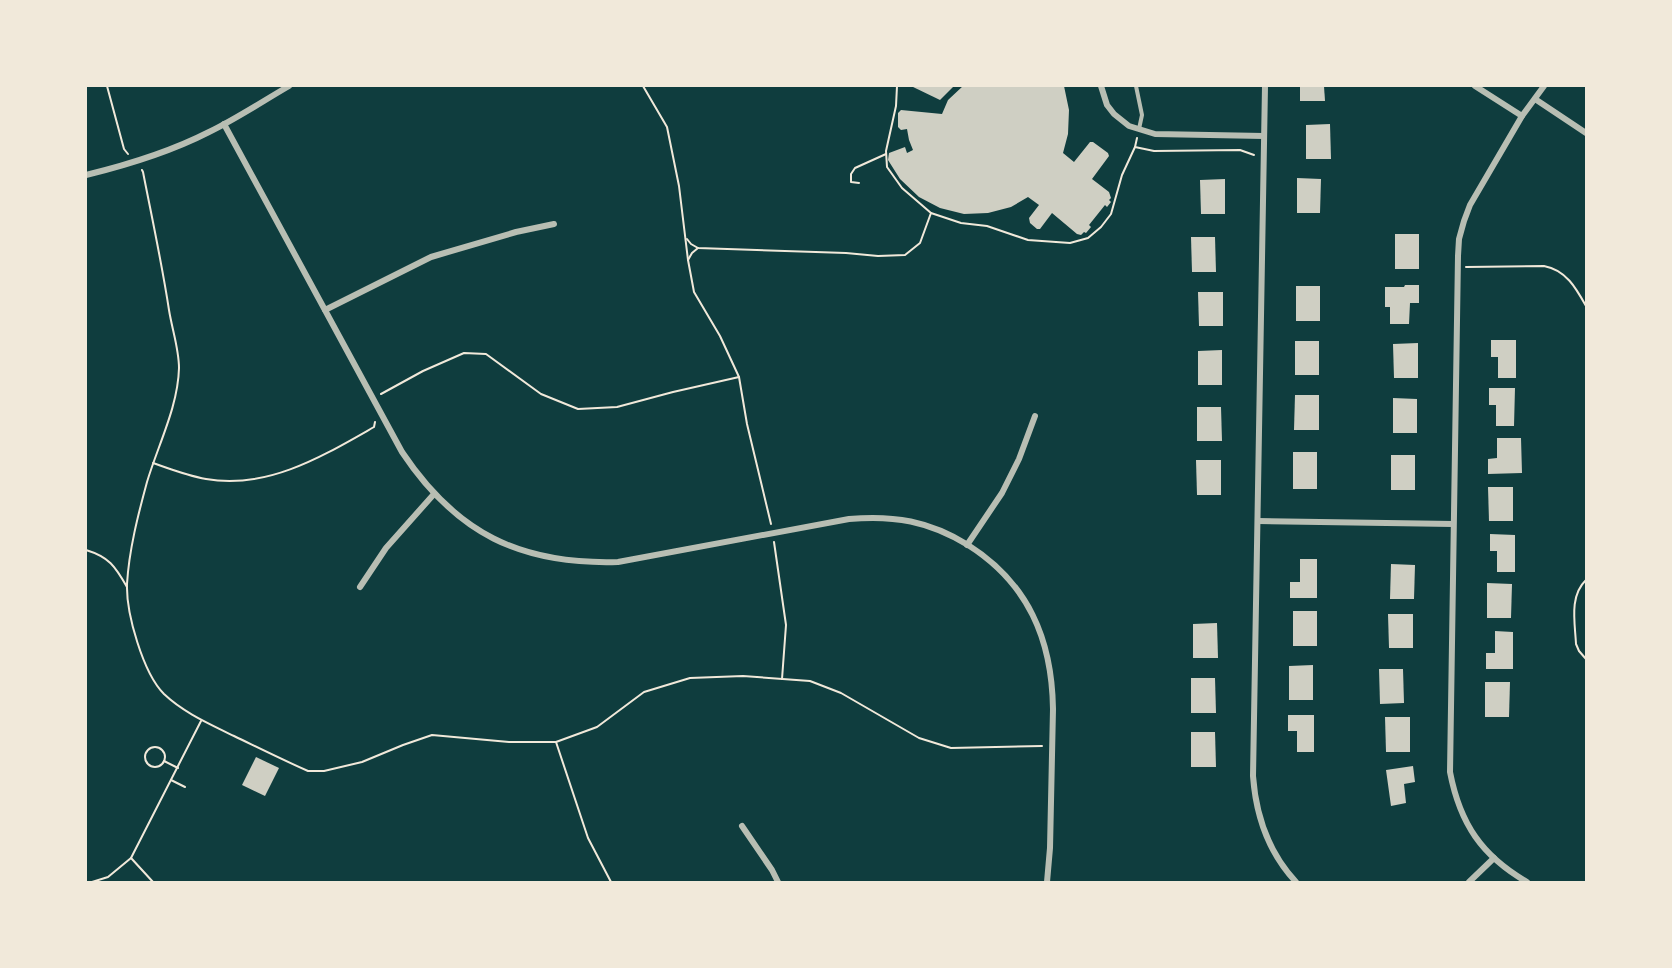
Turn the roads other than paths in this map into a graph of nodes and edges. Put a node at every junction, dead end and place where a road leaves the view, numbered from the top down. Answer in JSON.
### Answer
{"nodes":[{"id":1,"x":289,"y":86,"type":"edge"},
{"id":2,"x":1101,"y":86,"type":"edge"},
{"id":3,"x":1136,"y":86,"type":"edge"},
{"id":4,"x":1264,"y":86,"type":"edge"},
{"id":5,"x":1475,"y":86,"type":"edge"},
{"id":6,"x":1544,"y":86,"type":"edge"},
{"id":7,"x":1535,"y":99,"type":"junction"},
{"id":8,"x":1522,"y":116,"type":"junction"},
{"id":9,"x":224,"y":124,"type":"junction"},
{"id":10,"x":1139,"y":129,"type":"junction"},
{"id":11,"x":1587,"y":133,"type":"edge"},
{"id":12,"x":1264,"y":136,"type":"junction"},
{"id":13,"x":86,"y":175,"type":"edge"},
{"id":14,"x":554,"y":225,"type":"dead end"},
{"id":15,"x":325,"y":310,"type":"junction"},
{"id":16,"x":1035,"y":416,"type":"dead end"},
{"id":17,"x":434,"y":494,"type":"junction"},
{"id":18,"x":1258,"y":521,"type":"junction"},
{"id":19,"x":1453,"y":524,"type":"junction"},
{"id":20,"x":967,"y":545,"type":"junction"},
{"id":21,"x":360,"y":587,"type":"dead end"},
{"id":22,"x":742,"y":826,"type":"dead end"},
{"id":23,"x":1494,"y":858,"type":"junction"},
{"id":24,"x":778,"y":882,"type":"edge"},
{"id":25,"x":1047,"y":882,"type":"edge"},
{"id":26,"x":1296,"y":882,"type":"edge"},
{"id":27,"x":1469,"y":882,"type":"edge"},
{"id":28,"x":1527,"y":882,"type":"edge"}],
"edges":[{"from":1,"to":9,"type":"street"},
{"from":2,"to":10,"type":"street"},
{"from":3,"to":10,"type":"lane"},
{"from":4,"to":12,"type":"street"},
{"from":5,"to":8,"type":"street"},
{"from":6,"to":7,"type":"street"},
{"from":7,"to":8,"type":"street"},
{"from":7,"to":11,"type":"street"},
{"from":8,"to":19,"type":"street"},
{"from":9,"to":13,"type":"street"},
{"from":9,"to":15,"type":"street"},
{"from":10,"to":12,"type":"street"},
{"from":12,"to":18,"type":"street"},
{"from":14,"to":15,"type":"street"},
{"from":15,"to":17,"type":"street"},
{"from":16,"to":20,"type":"street"},
{"from":17,"to":20,"type":"street"},
{"from":17,"to":21,"type":"street"},
{"from":18,"to":19,"type":"street"},
{"from":18,"to":26,"type":"street"},
{"from":19,"to":23,"type":"street"},
{"from":20,"to":25,"type":"street"},
{"from":22,"to":24,"type":"street"},
{"from":23,"to":27,"type":"street"},
{"from":23,"to":28,"type":"street"}]}
